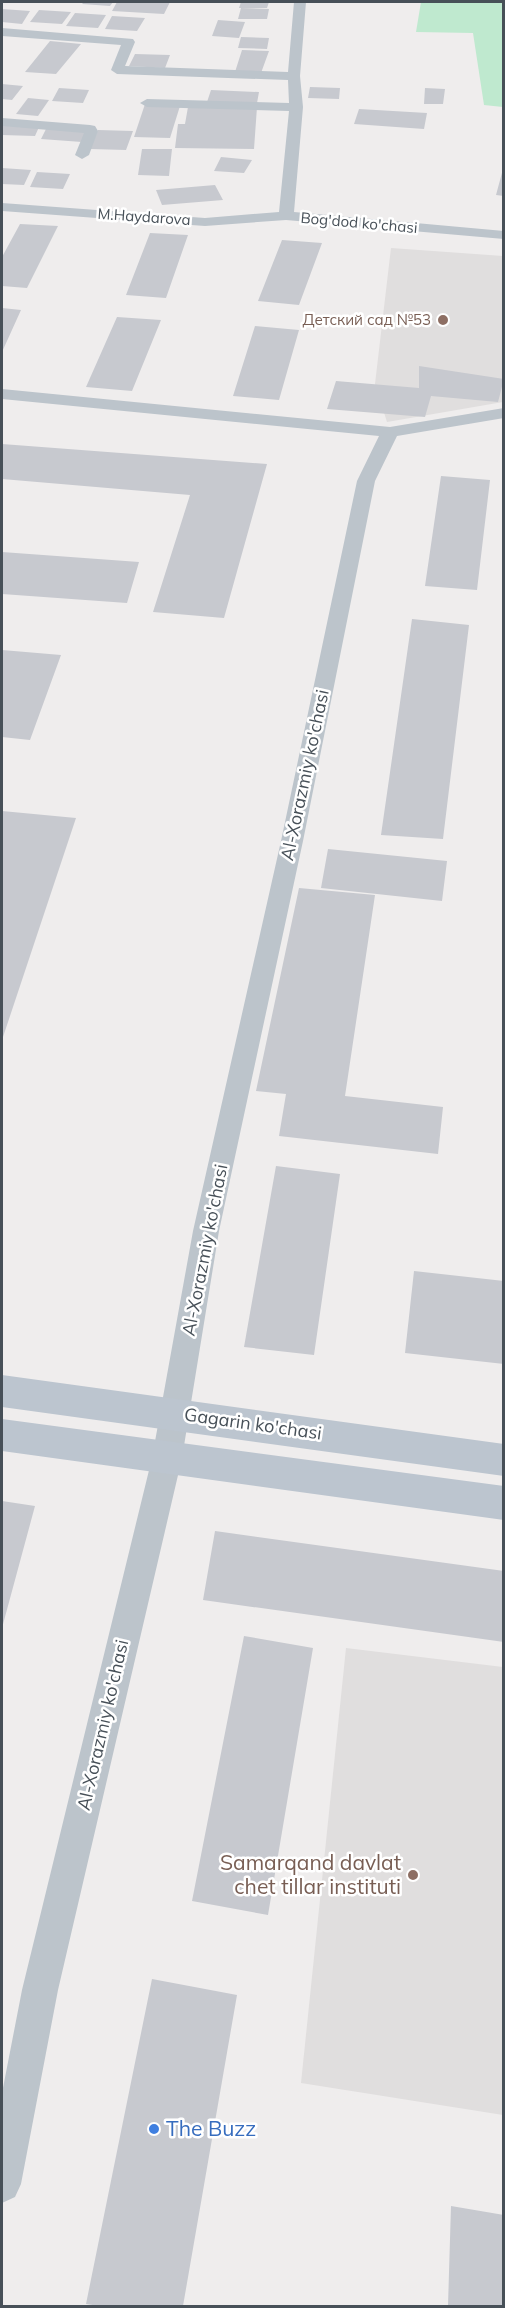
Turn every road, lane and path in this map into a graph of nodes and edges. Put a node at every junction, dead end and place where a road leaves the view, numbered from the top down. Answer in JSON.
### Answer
{"nodes":[{"id":1,"x":300,"y":2,"type":"edge"},
{"id":2,"x":2,"y":32,"type":"edge"},
{"id":3,"x":294,"y":76,"type":"junction"},
{"id":4,"x":147,"y":103,"type":"dead end"},
{"id":5,"x":296,"y":107,"type":"junction"},
{"id":6,"x":2,"y":122,"type":"edge"},
{"id":7,"x":82,"y":155,"type":"dead end"},
{"id":8,"x":2,"y":207,"type":"edge"},
{"id":9,"x":286,"y":216,"type":"junction"},
{"id":10,"x":504,"y":235,"type":"edge"},
{"id":11,"x":2,"y":394,"type":"edge"},
{"id":12,"x":504,"y":412,"type":"edge"},
{"id":13,"x":390,"y":432,"type":"junction"},
{"id":14,"x":2,"y":1391,"type":"edge"},
{"id":15,"x":176,"y":1414,"type":"junction"},
{"id":16,"x":2,"y":1435,"type":"edge"},
{"id":17,"x":167,"y":1458,"type":"junction"},
{"id":18,"x":504,"y":1460,"type":"edge"},
{"id":19,"x":504,"y":1503,"type":"edge"},
{"id":20,"x":2,"y":2184,"type":"edge"}],
"edges":[{"from":1,"to":3,"type":"street","name":"Bog'dod ko'chasi"},
{"from":2,"to":3,"type":"street"},
{"from":3,"to":5,"type":"street","name":"Bog'dod ko'chasi"},
{"from":4,"to":5,"type":"street"},
{"from":5,"to":9,"type":"street","name":"Bog'dod ko'chasi"},
{"from":6,"to":7,"type":"street"},
{"from":8,"to":9,"type":"street","name":"M.Haydarova"},
{"from":9,"to":10,"type":"street","name":"Bog'dod ko'chasi"},
{"from":11,"to":13,"type":"street"},
{"from":12,"to":13,"type":"street"},
{"from":13,"to":15,"type":"street","name":"Al-Xorazmiy ko'chasi"},
{"from":14,"to":15,"type":"main road","name":"Gagarin ko'chasi"},
{"from":15,"to":17,"type":"street","name":"Al-Xorazmiy ko'chasi"},
{"from":15,"to":18,"type":"main road","name":"Gagarin ko'chasi"},
{"from":16,"to":17,"type":"main road"},
{"from":17,"to":19,"type":"main road"},
{"from":17,"to":20,"type":"street","name":"Al-Xorazmiy ko'chasi"}]}
